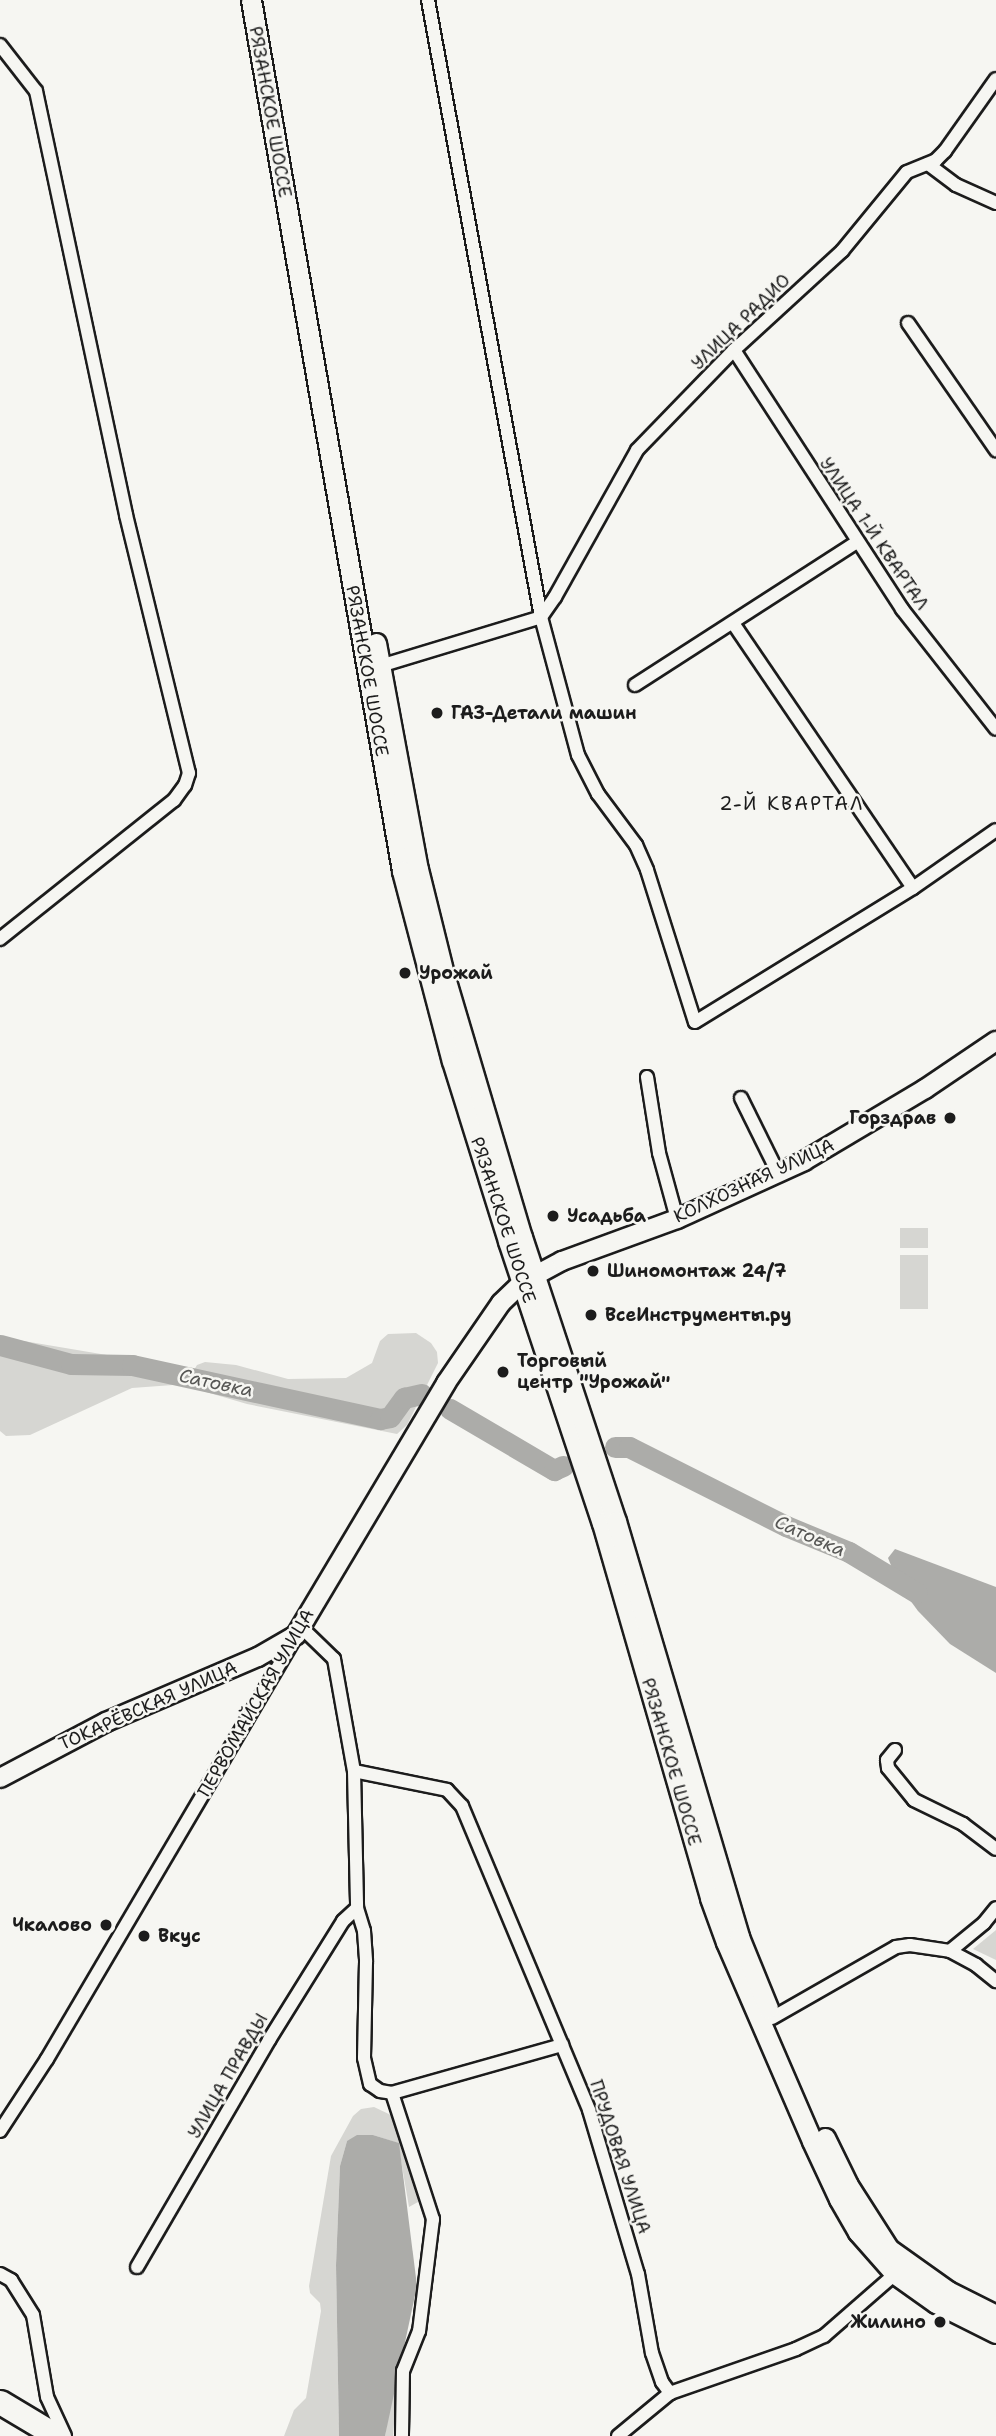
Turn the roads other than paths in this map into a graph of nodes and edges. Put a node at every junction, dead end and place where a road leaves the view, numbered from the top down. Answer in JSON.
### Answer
{"nodes":[{"id":1,"x":251,"y":0,"type":"edge"},
{"id":2,"x":262,"y":0,"type":"edge"},
{"id":3,"x":428,"y":0,"type":"edge"},
{"id":4,"x":0,"y":45,"type":"edge"},
{"id":5,"x":996,"y":79,"type":"edge"},
{"id":6,"x":928,"y":164,"type":"junction"},
{"id":7,"x":996,"y":203,"type":"edge"},
{"id":8,"x":908,"y":323,"type":"dead end"},
{"id":9,"x":734,"y":350,"type":"junction"},
{"id":10,"x":996,"y":450,"type":"edge"},
{"id":11,"x":857,"y":542,"type":"junction"},
{"id":12,"x":541,"y":617,"type":"junction"},
{"id":13,"x":733,"y":623,"type":"junction"},
{"id":14,"x":380,"y":666,"type":"junction"},
{"id":15,"x":635,"y":685,"type":"dead end"},
{"id":16,"x":996,"y":729,"type":"edge"},
{"id":17,"x":996,"y":830,"type":"edge"},
{"id":18,"x":913,"y":888,"type":"junction"},
{"id":19,"x":0,"y":939,"type":"edge"},
{"id":20,"x":996,"y":1041,"type":"edge"},
{"id":21,"x":647,"y":1077,"type":"dead end"},
{"id":22,"x":741,"y":1098,"type":"dead end"},
{"id":23,"x":778,"y":1173,"type":"junction"},
{"id":24,"x":677,"y":1219,"type":"junction"},
{"id":25,"x":529,"y":1278,"type":"junction"},
{"id":26,"x":298,"y":1631,"type":"junction"},
{"id":27,"x":895,"y":1751,"type":"dead end"},
{"id":28,"x":354,"y":1771,"type":"junction"},
{"id":29,"x":0,"y":1777,"type":"edge"},
{"id":30,"x":996,"y":1849,"type":"edge"},
{"id":31,"x":357,"y":1908,"type":"junction"},
{"id":32,"x":996,"y":1908,"type":"edge"},
{"id":33,"x":950,"y":1951,"type":"junction"},
{"id":34,"x":996,"y":1981,"type":"edge"},
{"id":35,"x":772,"y":2018,"type":"junction"},
{"id":36,"x":562,"y":2045,"type":"junction"},
{"id":37,"x":391,"y":2093,"type":"junction"},
{"id":38,"x":0,"y":2131,"type":"edge"},
{"id":39,"x":137,"y":2267,"type":"dead end"},
{"id":40,"x":0,"y":2274,"type":"edge"},
{"id":41,"x":895,"y":2274,"type":"junction"},
{"id":42,"x":996,"y":2315,"type":"edge"},
{"id":43,"x":996,"y":2333,"type":"edge"},
{"id":44,"x":670,"y":2393,"type":"junction"},
{"id":45,"x":0,"y":2402,"type":"edge"},
{"id":46,"x":57,"y":2436,"type":"edge"},
{"id":47,"x":65,"y":2436,"type":"edge"},
{"id":48,"x":402,"y":2436,"type":"edge"},
{"id":49,"x":618,"y":2436,"type":"edge"}],
"edges":[{"from":1,"to":25,"type":"main road","name":"РЯЗАНСКОЕ ШОССЕ"},
{"from":2,"to":14,"type":"main road","name":"РЯЗАНСКОЕ ШОССЕ"},
{"from":3,"to":12,"type":"street"},
{"from":4,"to":19,"type":"street"},
{"from":5,"to":6,"type":"street","name":"УЛИЦА РАДИО"},
{"from":6,"to":7,"type":"street"},
{"from":6,"to":9,"type":"street","name":"УЛИЦА РАДИО"},
{"from":8,"to":10,"type":"street"},
{"from":9,"to":11,"type":"street","name":"УЛИЦА 1-Й КВАРТАЛ"},
{"from":9,"to":12,"type":"street","name":"УЛИЦА РАДИО"},
{"from":11,"to":13,"type":"street"},
{"from":11,"to":16,"type":"street","name":"УЛИЦА 1-Й КВАРТАЛ"},
{"from":12,"to":14,"type":"street"},
{"from":12,"to":18,"type":"street"},
{"from":13,"to":15,"type":"street"},
{"from":13,"to":18,"type":"street"},
{"from":14,"to":25,"type":"main road","name":"РЯЗАНСКОЕ ШОССЕ"},
{"from":17,"to":18,"type":"street"},
{"from":20,"to":23,"type":"main road","name":"КОЛХОЗНАЯ УЛИЦА"},
{"from":21,"to":24,"type":"street"},
{"from":22,"to":23,"type":"street"},
{"from":23,"to":24,"type":"main road","name":"КОЛХОЗНАЯ УЛИЦА"},
{"from":24,"to":25,"type":"main road","name":"КОЛХОЗНАЯ УЛИЦА"},
{"from":25,"to":26,"type":"main road","name":"ПЕРВОМАЙСКАЯ УЛИЦА"},
{"from":25,"to":35,"type":"main road","name":"РЯЗАНСКОЕ ШОССЕ"},
{"from":25,"to":41,"type":"main road","name":"РЯЗАНСКОЕ ШОССЕ"},
{"from":26,"to":28,"type":"street"},
{"from":26,"to":29,"type":"main road","name":"ТОКАРЁВСКАЯ УЛИЦА"},
{"from":26,"to":38,"type":"street","name":"ПЕРВОМАЙСКАЯ УЛИЦА"},
{"from":27,"to":30,"type":"street"},
{"from":28,"to":31,"type":"street"},
{"from":28,"to":36,"type":"street","name":"ПРУДОВАЯ УЛИЦА"},
{"from":31,"to":37,"type":"street"},
{"from":31,"to":39,"type":"street","name":"УЛИЦА ПРАВДЫ"},
{"from":32,"to":33,"type":"street"},
{"from":33,"to":34,"type":"street"},
{"from":33,"to":35,"type":"street"},
{"from":35,"to":42,"type":"main road","name":"РЯЗАНСКОЕ ШОССЕ"},
{"from":36,"to":37,"type":"street"},
{"from":36,"to":44,"type":"street","name":"ПРУДОВАЯ УЛИЦА"},
{"from":37,"to":48,"type":"street"},
{"from":40,"to":47,"type":"street"},
{"from":41,"to":43,"type":"main road","name":"РЯЗАНСКОЕ ШОССЕ"},
{"from":41,"to":44,"type":"street"},
{"from":44,"to":49,"type":"street"},
{"from":45,"to":46,"type":"highway"}]}
